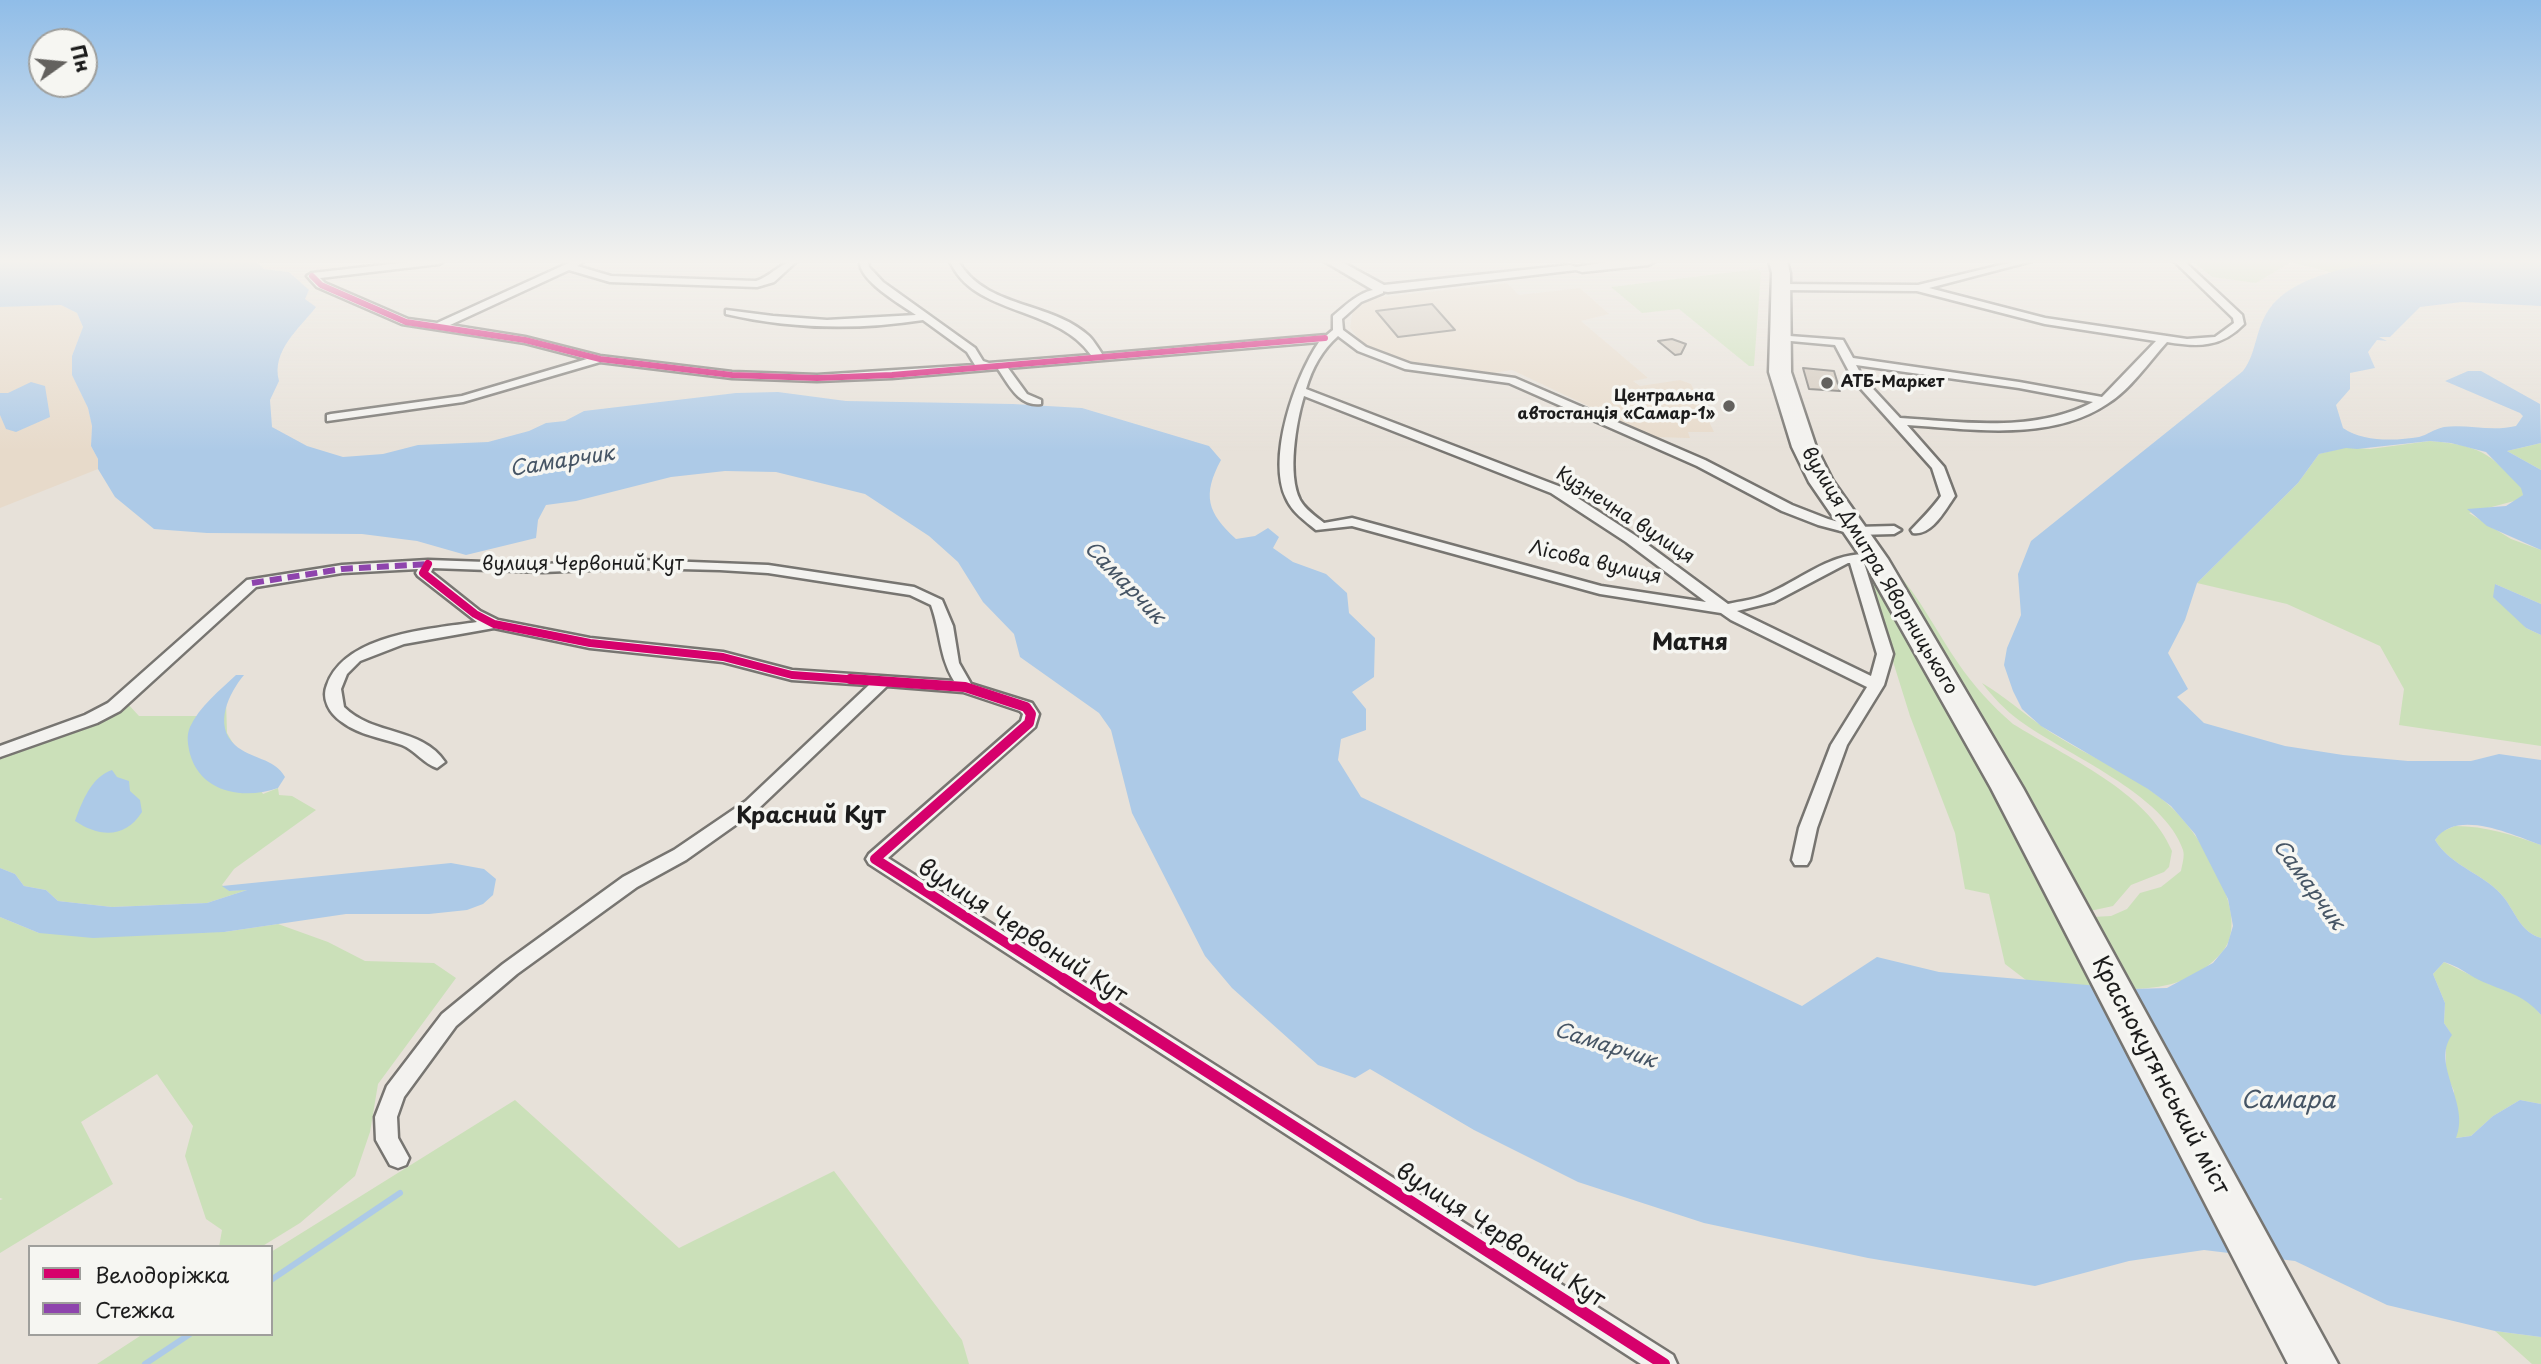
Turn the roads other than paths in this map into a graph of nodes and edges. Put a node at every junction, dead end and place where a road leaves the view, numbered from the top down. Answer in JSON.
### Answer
{"nodes":[{"id":1,"x":431,"y":325,"type":"edge"},
{"id":2,"x":442,"y":325,"type":"edge"},
{"id":3,"x":936,"y":325,"type":"edge"},
{"id":4,"x":1062,"y":325,"type":"edge"},
{"id":5,"x":1338,"y":325,"type":"edge"},
{"id":6,"x":1780,"y":325,"type":"edge"},
{"id":7,"x":2067,"y":325,"type":"edge"},
{"id":8,"x":2238,"y":325,"type":"edge"},
{"id":9,"x":439,"y":326,"type":"junction"},
{"id":10,"x":1338,"y":331,"type":"junction"},
{"id":11,"x":1780,"y":337,"type":"junction"},
{"id":12,"x":1325,"y":338,"type":"junction"},
{"id":13,"x":2162,"y":340,"type":"junction"},
{"id":14,"x":1098,"y":356,"type":"junction"},
{"id":15,"x":600,"y":359,"type":"junction"},
{"id":16,"x":1851,"y":361,"type":"junction"},
{"id":17,"x":1000,"y":365,"type":"junction"},
{"id":18,"x":986,"y":366,"type":"junction"},
{"id":19,"x":1301,"y":391,"type":"junction"},
{"id":20,"x":2104,"y":401,"type":"junction"},
{"id":21,"x":1037,"y":402,"type":"dead end"},
{"id":22,"x":331,"y":418,"type":"dead end"},
{"id":23,"x":1898,"y":421,"type":"junction"},
{"id":24,"x":1894,"y":530,"type":"dead end"},
{"id":25,"x":1919,"y":530,"type":"dead end"},
{"id":26,"x":1856,"y":531,"type":"junction"},
{"id":27,"x":1865,"y":558,"type":"junction"},
{"id":28,"x":428,"y":564,"type":"junction"},
{"id":29,"x":1726,"y":610,"type":"junction"},
{"id":30,"x":494,"y":624,"type":"junction"},
{"id":31,"x":883,"y":682,"type":"junction"},
{"id":32,"x":1875,"y":685,"type":"junction"},
{"id":33,"x":965,"y":687,"type":"junction"},
{"id":34,"x":0,"y":752,"type":"edge"},
{"id":35,"x":437,"y":762,"type":"dead end"},
{"id":36,"x":1801,"y":860,"type":"dead end"},
{"id":37,"x":2046,"y":863,"type":"joint"},
{"id":38,"x":398,"y":1158,"type":"dead end"},
{"id":39,"x":1664,"y":1364,"type":"edge"},
{"id":40,"x":2314,"y":1364,"type":"edge"}],
"edges":[{"from":1,"to":9,"type":"street"},
{"from":2,"to":9,"type":"street"},
{"from":3,"to":18,"type":"street"},
{"from":4,"to":14,"type":"street"},
{"from":5,"to":10,"type":"street"},
{"from":6,"to":11,"type":"highway","name":"вулиця Дмитра Яворницького"},
{"from":7,"to":13,"type":"street"},
{"from":8,"to":13,"type":"street"},
{"from":9,"to":15,"type":"street"},
{"from":10,"to":12,"type":"street"},
{"from":10,"to":26,"type":"street"},
{"from":11,"to":16,"type":"street"},
{"from":11,"to":26,"type":"highway","name":"вулиця Дмитра Яворницького"},
{"from":12,"to":14,"type":"street"},
{"from":12,"to":19,"type":"street"},
{"from":13,"to":20,"type":"street"},
{"from":14,"to":17,"type":"street"},
{"from":15,"to":18,"type":"street"},
{"from":15,"to":22,"type":"street"},
{"from":16,"to":20,"type":"street"},
{"from":16,"to":23,"type":"street"},
{"from":17,"to":18,"type":"street"},
{"from":17,"to":21,"type":"street"},
{"from":19,"to":29,"type":"street","name":"Кузнечна вулиця"},
{"from":19,"to":29,"type":"street","name":"Лісова вулиця"},
{"from":20,"to":23,"type":"street"},
{"from":23,"to":25,"type":"street"},
{"from":24,"to":26,"type":"street"},
{"from":26,"to":27,"type":"highway","name":"вулиця Дмитра Яворницького"},
{"from":27,"to":29,"type":"street","name":"Лісова вулиця"},
{"from":27,"to":32,"type":"street"},
{"from":27,"to":37,"type":"highway","name":"вулиця Дмитра Яворницького"},
{"from":28,"to":30,"type":"street","name":"вулиця Червоний Кут"},
{"from":28,"to":33,"type":"street","name":"вулиця Червоний Кут"},
{"from":28,"to":34,"type":"street","name":"вулиця Червоний Кут"},
{"from":29,"to":32,"type":"street","name":"Кузнечна вулиця"},
{"from":30,"to":31,"type":"street","name":"вулиця Червоний Кут"},
{"from":30,"to":35,"type":"street","name":"вулиця Червоний Кут"},
{"from":31,"to":33,"type":"street","name":"вулиця Червоний Кут"},
{"from":31,"to":38,"type":"street"},
{"from":32,"to":36,"type":"street"},
{"from":33,"to":39,"type":"street","name":"вулиця Червоний Кут"},
{"from":37,"to":40,"type":"highway","name":"Краснокутянський міст"}]}
